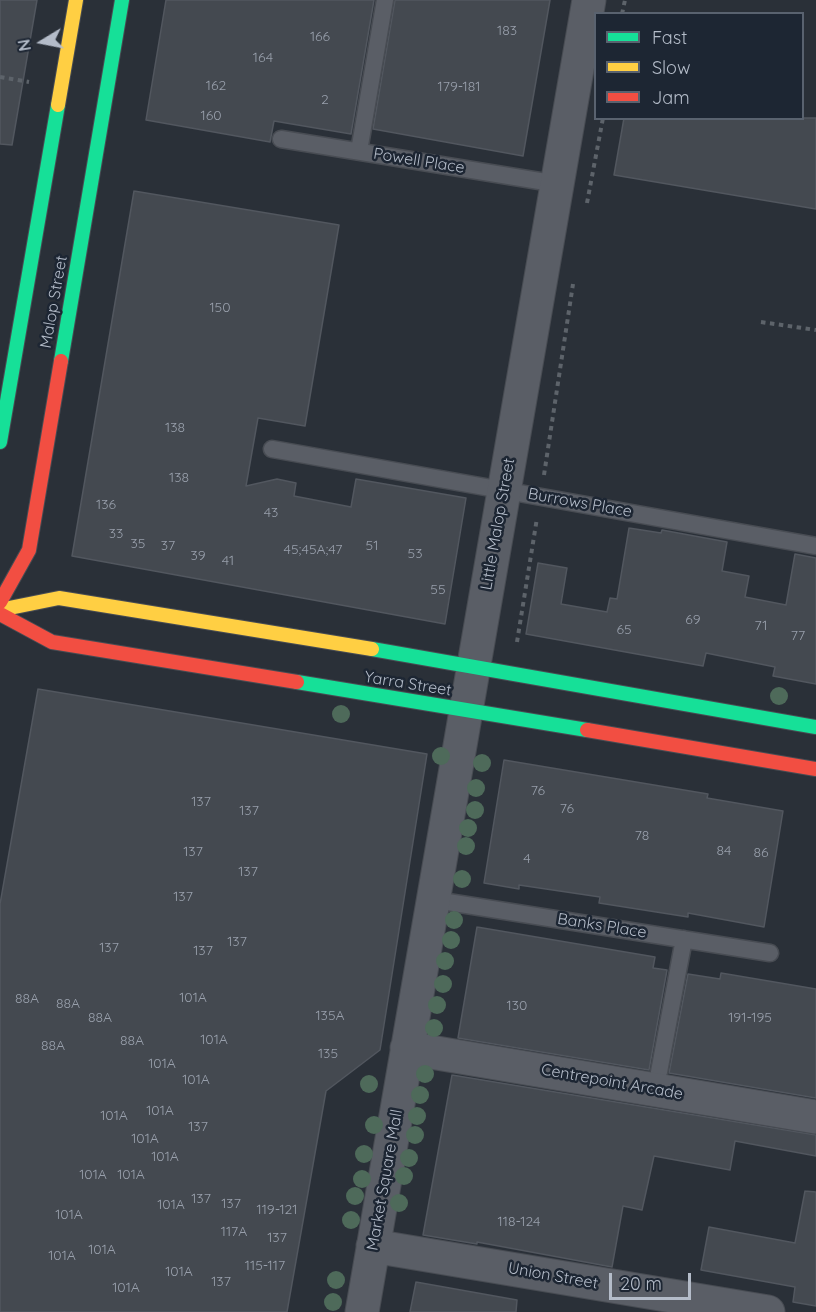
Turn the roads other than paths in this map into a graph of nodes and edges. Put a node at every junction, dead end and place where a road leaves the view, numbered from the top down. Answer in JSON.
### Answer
{"nodes":[{"id":1,"x":76,"y":0,"type":"edge"},
{"id":2,"x":122,"y":0,"type":"edge"},
{"id":3,"x":385,"y":0,"type":"edge"},
{"id":4,"x":589,"y":0,"type":"edge"},
{"id":5,"x":281,"y":139,"type":"dead end"},
{"id":6,"x":359,"y":152,"type":"junction"},
{"id":7,"x":558,"y":184,"type":"junction"},
{"id":8,"x":0,"y":442,"type":"edge"},
{"id":9,"x":272,"y":449,"type":"dead end"},
{"id":10,"x":504,"y":489,"type":"junction"},
{"id":11,"x":816,"y":546,"type":"edge"},
{"id":12,"x":0,"y":602,"type":"edge"},
{"id":13,"x":0,"y":612,"type":"edge"},
{"id":14,"x":473,"y":666,"type":"junction"},
{"id":15,"x":465,"y":710,"type":"junction"},
{"id":16,"x":816,"y":727,"type":"edge"},
{"id":17,"x":816,"y":769,"type":"edge"},
{"id":18,"x":435,"y":900,"type":"junction"},
{"id":19,"x":684,"y":939,"type":"junction"},
{"id":20,"x":770,"y":953,"type":"dead end"},
{"id":21,"x":407,"y":1048,"type":"junction"},
{"id":22,"x":659,"y":1072,"type":"dead end"},
{"id":23,"x":816,"y":1117,"type":"edge"},
{"id":24,"x":373,"y":1246,"type":"junction"},
{"id":25,"x":362,"y":1312,"type":"edge"},
{"id":26,"x":768,"y":1312,"type":"edge"}],
"edges":[{"from":1,"to":8,"type":"street","name":"Malop Street"},
{"from":2,"to":12,"type":"street","name":"Malop Street"},
{"from":3,"to":6,"type":"lane"},
{"from":4,"to":7,"type":"street","name":"Little Malop Street"},
{"from":5,"to":6,"type":"lane","name":"Powell Place"},
{"from":6,"to":7,"type":"lane","name":"Powell Place"},
{"from":7,"to":10,"type":"street","name":"Little Malop Street"},
{"from":9,"to":10,"type":"lane","name":"Burrows Place"},
{"from":10,"to":11,"type":"lane","name":"Burrows Place"},
{"from":10,"to":14,"type":"street","name":"Little Malop Street"},
{"from":13,"to":14,"type":"street","name":"Yarra Street"},
{"from":13,"to":15,"type":"street","name":"Yarra Street"},
{"from":14,"to":15,"type":"street","name":"Little Malop Street"},
{"from":14,"to":16,"type":"street","name":"Yarra Street"},
{"from":15,"to":17,"type":"street","name":"Yarra Street"},
{"from":15,"to":18,"type":"street","name":"Little Malop Street"},
{"from":18,"to":19,"type":"lane","name":"Banks Place"},
{"from":18,"to":21,"type":"street","name":"Little Malop Street"},
{"from":19,"to":20,"type":"lane","name":"Banks Place"},
{"from":19,"to":22,"type":"lane"},
{"from":21,"to":23,"type":"street","name":"Centrepoint Arcade"},
{"from":21,"to":24,"type":"street","name":"Market Square Mall"},
{"from":24,"to":25,"type":"street","name":"Market Square Mall"},
{"from":24,"to":26,"type":"street","name":"Union Street"}]}
